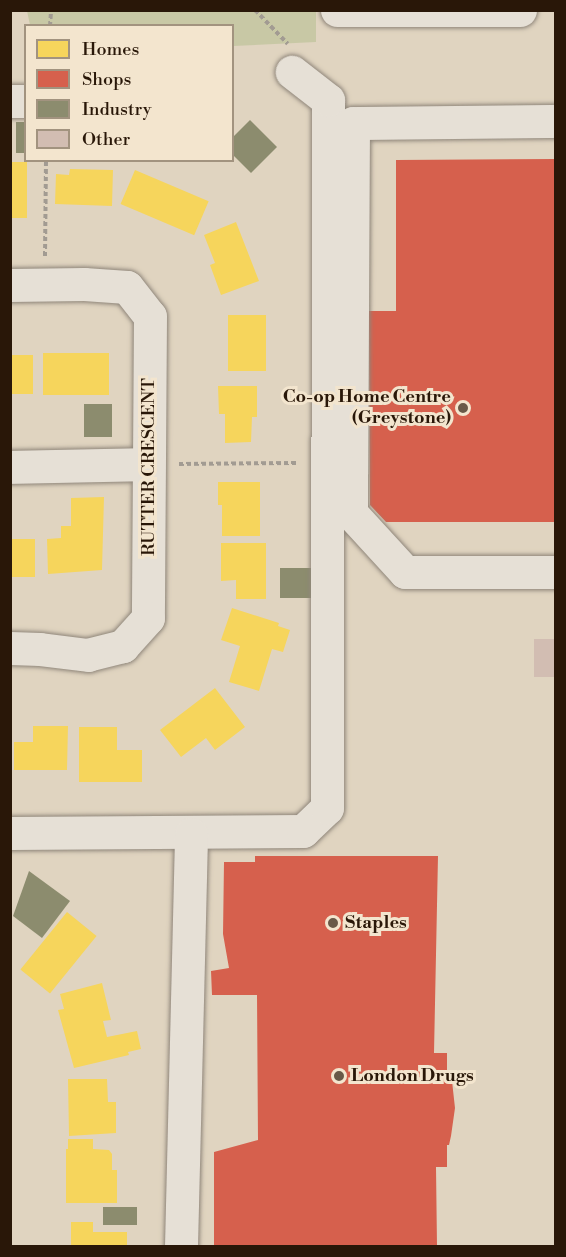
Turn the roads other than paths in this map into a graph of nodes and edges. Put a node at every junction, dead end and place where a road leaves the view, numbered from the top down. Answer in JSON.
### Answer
{"nodes":[{"id":1,"x":337,"y":10,"type":"edge"},
{"id":2,"x":520,"y":10,"type":"edge"},
{"id":3,"x":292,"y":72,"type":"road end"},
{"id":4,"x":555,"y":121,"type":"edge"},
{"id":5,"x":10,"y":285,"type":"edge"},
{"id":6,"x":158,"y":464,"type":"junction"},
{"id":7,"x":10,"y":467,"type":"edge"},
{"id":8,"x":555,"y":572,"type":"edge"},
{"id":9,"x":10,"y":648,"type":"edge"},
{"id":10,"x":10,"y":834,"type":"edge"},
{"id":11,"x":191,"y":834,"type":"junction"},
{"id":12,"x":181,"y":1246,"type":"edge"}],
"edges":[{"from":1,"to":2,"type":"street"},
{"from":3,"to":11,"type":"street"},
{"from":4,"to":8,"type":"street"},
{"from":5,"to":6,"type":"street","name":"RUTTER CRESCENT"},
{"from":6,"to":7,"type":"street"},
{"from":6,"to":9,"type":"street","name":"RUTTER CRESCENT"},
{"from":10,"to":11,"type":"street"},
{"from":11,"to":12,"type":"street"}]}
